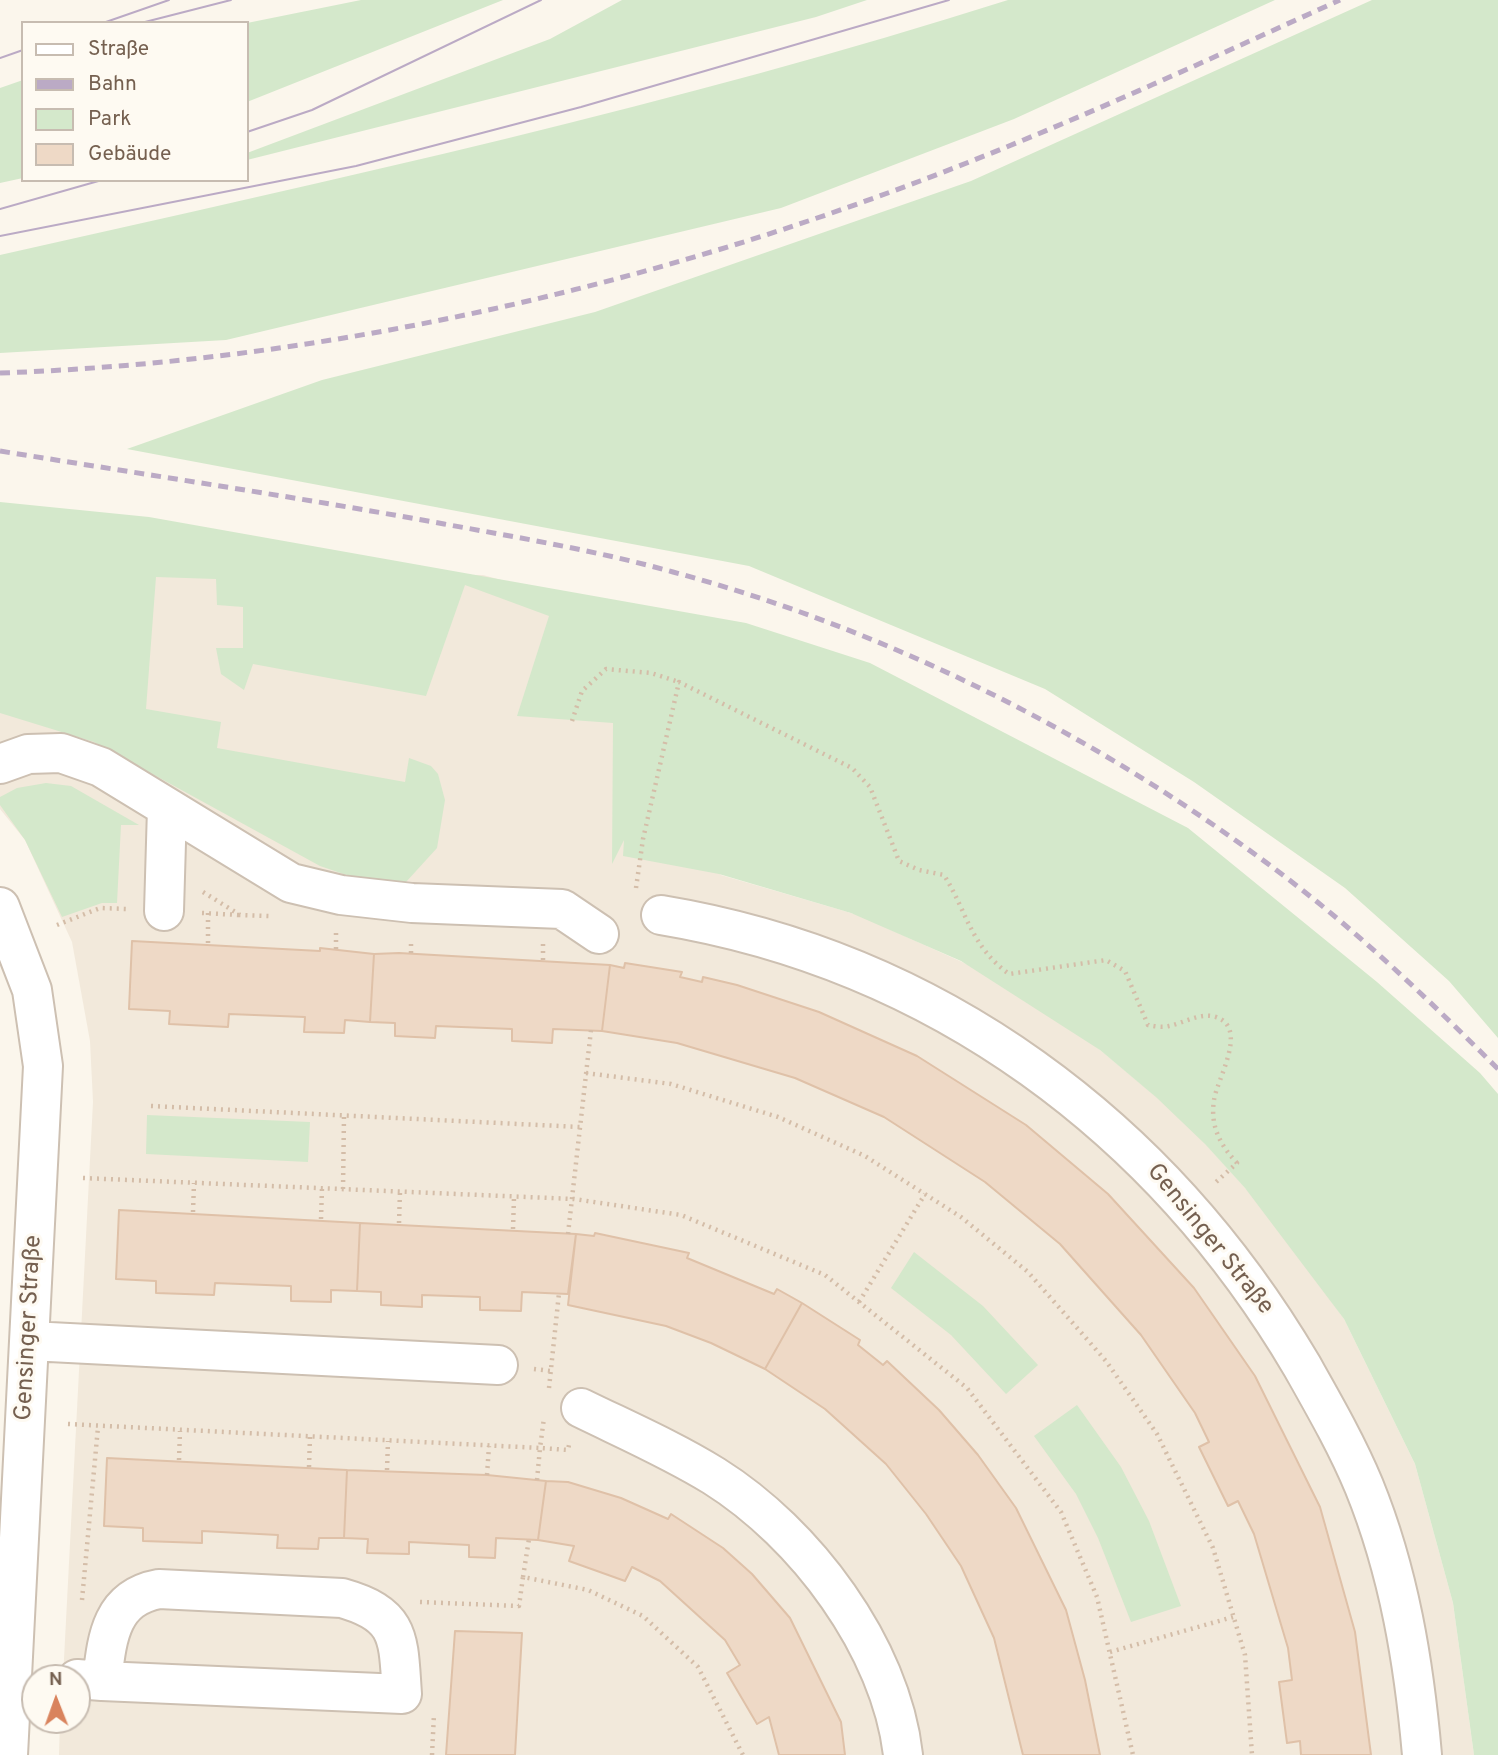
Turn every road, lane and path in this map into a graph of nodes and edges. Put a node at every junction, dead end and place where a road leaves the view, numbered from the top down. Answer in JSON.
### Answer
{"nodes":[{"id":1,"x":679,"y":682,"type":"junction"},
{"id":2,"x":572,"y":721,"type":"dead end"},
{"id":3,"x":0,"y":764,"type":"edge"},
{"id":4,"x":167,"y":808,"type":"junction"},
{"id":5,"x":0,"y":907,"type":"edge"},
{"id":6,"x":648,"y":908,"type":"joint"},
{"id":7,"x":150,"y":911,"type":"joint"},
{"id":8,"x":208,"y":913,"type":"dead end"},
{"id":9,"x":57,"y":925,"type":"dead end"},
{"id":10,"x":599,"y":934,"type":"dead end"},
{"id":11,"x":208,"y":943,"type":"dead end"},
{"id":12,"x":591,"y":1030,"type":"dead end"},
{"id":13,"x":586,"y":1073,"type":"junction"},
{"id":14,"x":151,"y":1106,"type":"dead end"},
{"id":15,"x":344,"y":1115,"type":"junction"},
{"id":16,"x":580,"y":1127,"type":"junction"},
{"id":17,"x":83,"y":1178,"type":"dead end"},
{"id":18,"x":194,"y":1183,"type":"junction"},
{"id":19,"x":322,"y":1188,"type":"junction"},
{"id":20,"x":343,"y":1189,"type":"junction"},
{"id":21,"x":400,"y":1191,"type":"junction"},
{"id":22,"x":925,"y":1194,"type":"junction"},
{"id":23,"x":514,"y":1197,"type":"junction"},
{"id":24,"x":573,"y":1199,"type":"junction"},
{"id":25,"x":1188,"y":1207,"type":"junction"},
{"id":26,"x":193,"y":1212,"type":"dead end"},
{"id":27,"x":321,"y":1219,"type":"dead end"},
{"id":28,"x":400,"y":1223,"type":"dead end"},
{"id":29,"x":513,"y":1228,"type":"dead end"},
{"id":30,"x":568,"y":1234,"type":"dead end"},
{"id":31,"x":559,"y":1293,"type":"dead end"},
{"id":32,"x":859,"y":1302,"type":"junction"},
{"id":33,"x":30,"y":1341,"type":"junction"},
{"id":34,"x":498,"y":1365,"type":"dead end"},
{"id":35,"x":558,"y":1405,"type":"junction"},
{"id":36,"x":68,"y":1424,"type":"dead end"},
{"id":37,"x":98,"y":1427,"type":"junction"},
{"id":38,"x":180,"y":1431,"type":"junction"},
{"id":39,"x":310,"y":1437,"type":"junction"},
{"id":40,"x":387,"y":1441,"type":"junction"},
{"id":41,"x":489,"y":1446,"type":"junction"},
{"id":42,"x":540,"y":1448,"type":"junction"},
{"id":43,"x":178,"y":1460,"type":"dead end"},
{"id":44,"x":309,"y":1467,"type":"dead end"},
{"id":45,"x":387,"y":1470,"type":"dead end"},
{"id":46,"x":487,"y":1475,"type":"dead end"},
{"id":47,"x":537,"y":1480,"type":"dead end"},
{"id":48,"x":529,"y":1539,"type":"dead end"},
{"id":49,"x":523,"y":1577,"type":"junction"},
{"id":50,"x":415,"y":1602,"type":"dead end"},
{"id":51,"x":81,"y":1613,"type":"dead end"},
{"id":52,"x":1233,"y":1617,"type":"junction"},
{"id":53,"x":1110,"y":1652,"type":"junction"},
{"id":54,"x":29,"y":1664,"type":"edge"},
{"id":55,"x":89,"y":1680,"type":"edge"},
{"id":56,"x":21,"y":1707,"type":"edge"},
{"id":57,"x":8,"y":1755,"type":"edge"},
{"id":58,"x":744,"y":1755,"type":"edge"},
{"id":59,"x":902,"y":1755,"type":"edge"},
{"id":60,"x":1133,"y":1755,"type":"edge"},
{"id":61,"x":1252,"y":1755,"type":"edge"},
{"id":62,"x":1422,"y":1755,"type":"edge"}],
"edges":[{"from":1,"to":2,"type":"path"},
{"from":1,"to":6,"type":"path"},
{"from":1,"to":25,"type":"path"},
{"from":3,"to":4,"type":"street"},
{"from":4,"to":7,"type":"street"},
{"from":4,"to":10,"type":"street"},
{"from":5,"to":33,"type":"street","name":"Gensinger Straße"},
{"from":6,"to":25,"type":"street","name":"Gensinger Straße"},
{"from":7,"to":9,"type":"path"},
{"from":8,"to":11,"type":"path"},
{"from":12,"to":13,"type":"path"},
{"from":13,"to":16,"type":"path"},
{"from":13,"to":22,"type":"path"},
{"from":14,"to":15,"type":"path"},
{"from":15,"to":16,"type":"path"},
{"from":15,"to":20,"type":"path"},
{"from":16,"to":24,"type":"path"},
{"from":17,"to":18,"type":"path"},
{"from":18,"to":19,"type":"path"},
{"from":18,"to":26,"type":"path"},
{"from":19,"to":20,"type":"path"},
{"from":19,"to":27,"type":"path"},
{"from":20,"to":21,"type":"path"},
{"from":21,"to":23,"type":"path"},
{"from":21,"to":28,"type":"path"},
{"from":22,"to":32,"type":"path"},
{"from":22,"to":52,"type":"path"},
{"from":23,"to":24,"type":"path"},
{"from":23,"to":29,"type":"path"},
{"from":24,"to":30,"type":"path"},
{"from":24,"to":32,"type":"path"},
{"from":25,"to":62,"type":"street","name":"Gensinger Straße"},
{"from":31,"to":35,"type":"path"},
{"from":32,"to":53,"type":"path"},
{"from":33,"to":34,"type":"street"},
{"from":33,"to":54,"type":"street","name":"Gensinger Straße"},
{"from":35,"to":42,"type":"path"},
{"from":35,"to":42,"type":"path"},
{"from":35,"to":59,"type":"street"},
{"from":36,"to":37,"type":"path"},
{"from":37,"to":38,"type":"path"},
{"from":37,"to":51,"type":"path"},
{"from":38,"to":39,"type":"path"},
{"from":38,"to":43,"type":"path"},
{"from":39,"to":40,"type":"path"},
{"from":39,"to":44,"type":"path"},
{"from":40,"to":41,"type":"path"},
{"from":40,"to":45,"type":"path"},
{"from":41,"to":42,"type":"path"},
{"from":41,"to":46,"type":"path"},
{"from":42,"to":47,"type":"path"},
{"from":48,"to":49,"type":"path"},
{"from":49,"to":50,"type":"path"},
{"from":49,"to":58,"type":"path"},
{"from":52,"to":53,"type":"path"},
{"from":52,"to":61,"type":"path"},
{"from":53,"to":60,"type":"path"},
{"from":55,"to":55,"type":"street"},
{"from":56,"to":57,"type":"street","name":"Gensinger Straße"}]}
